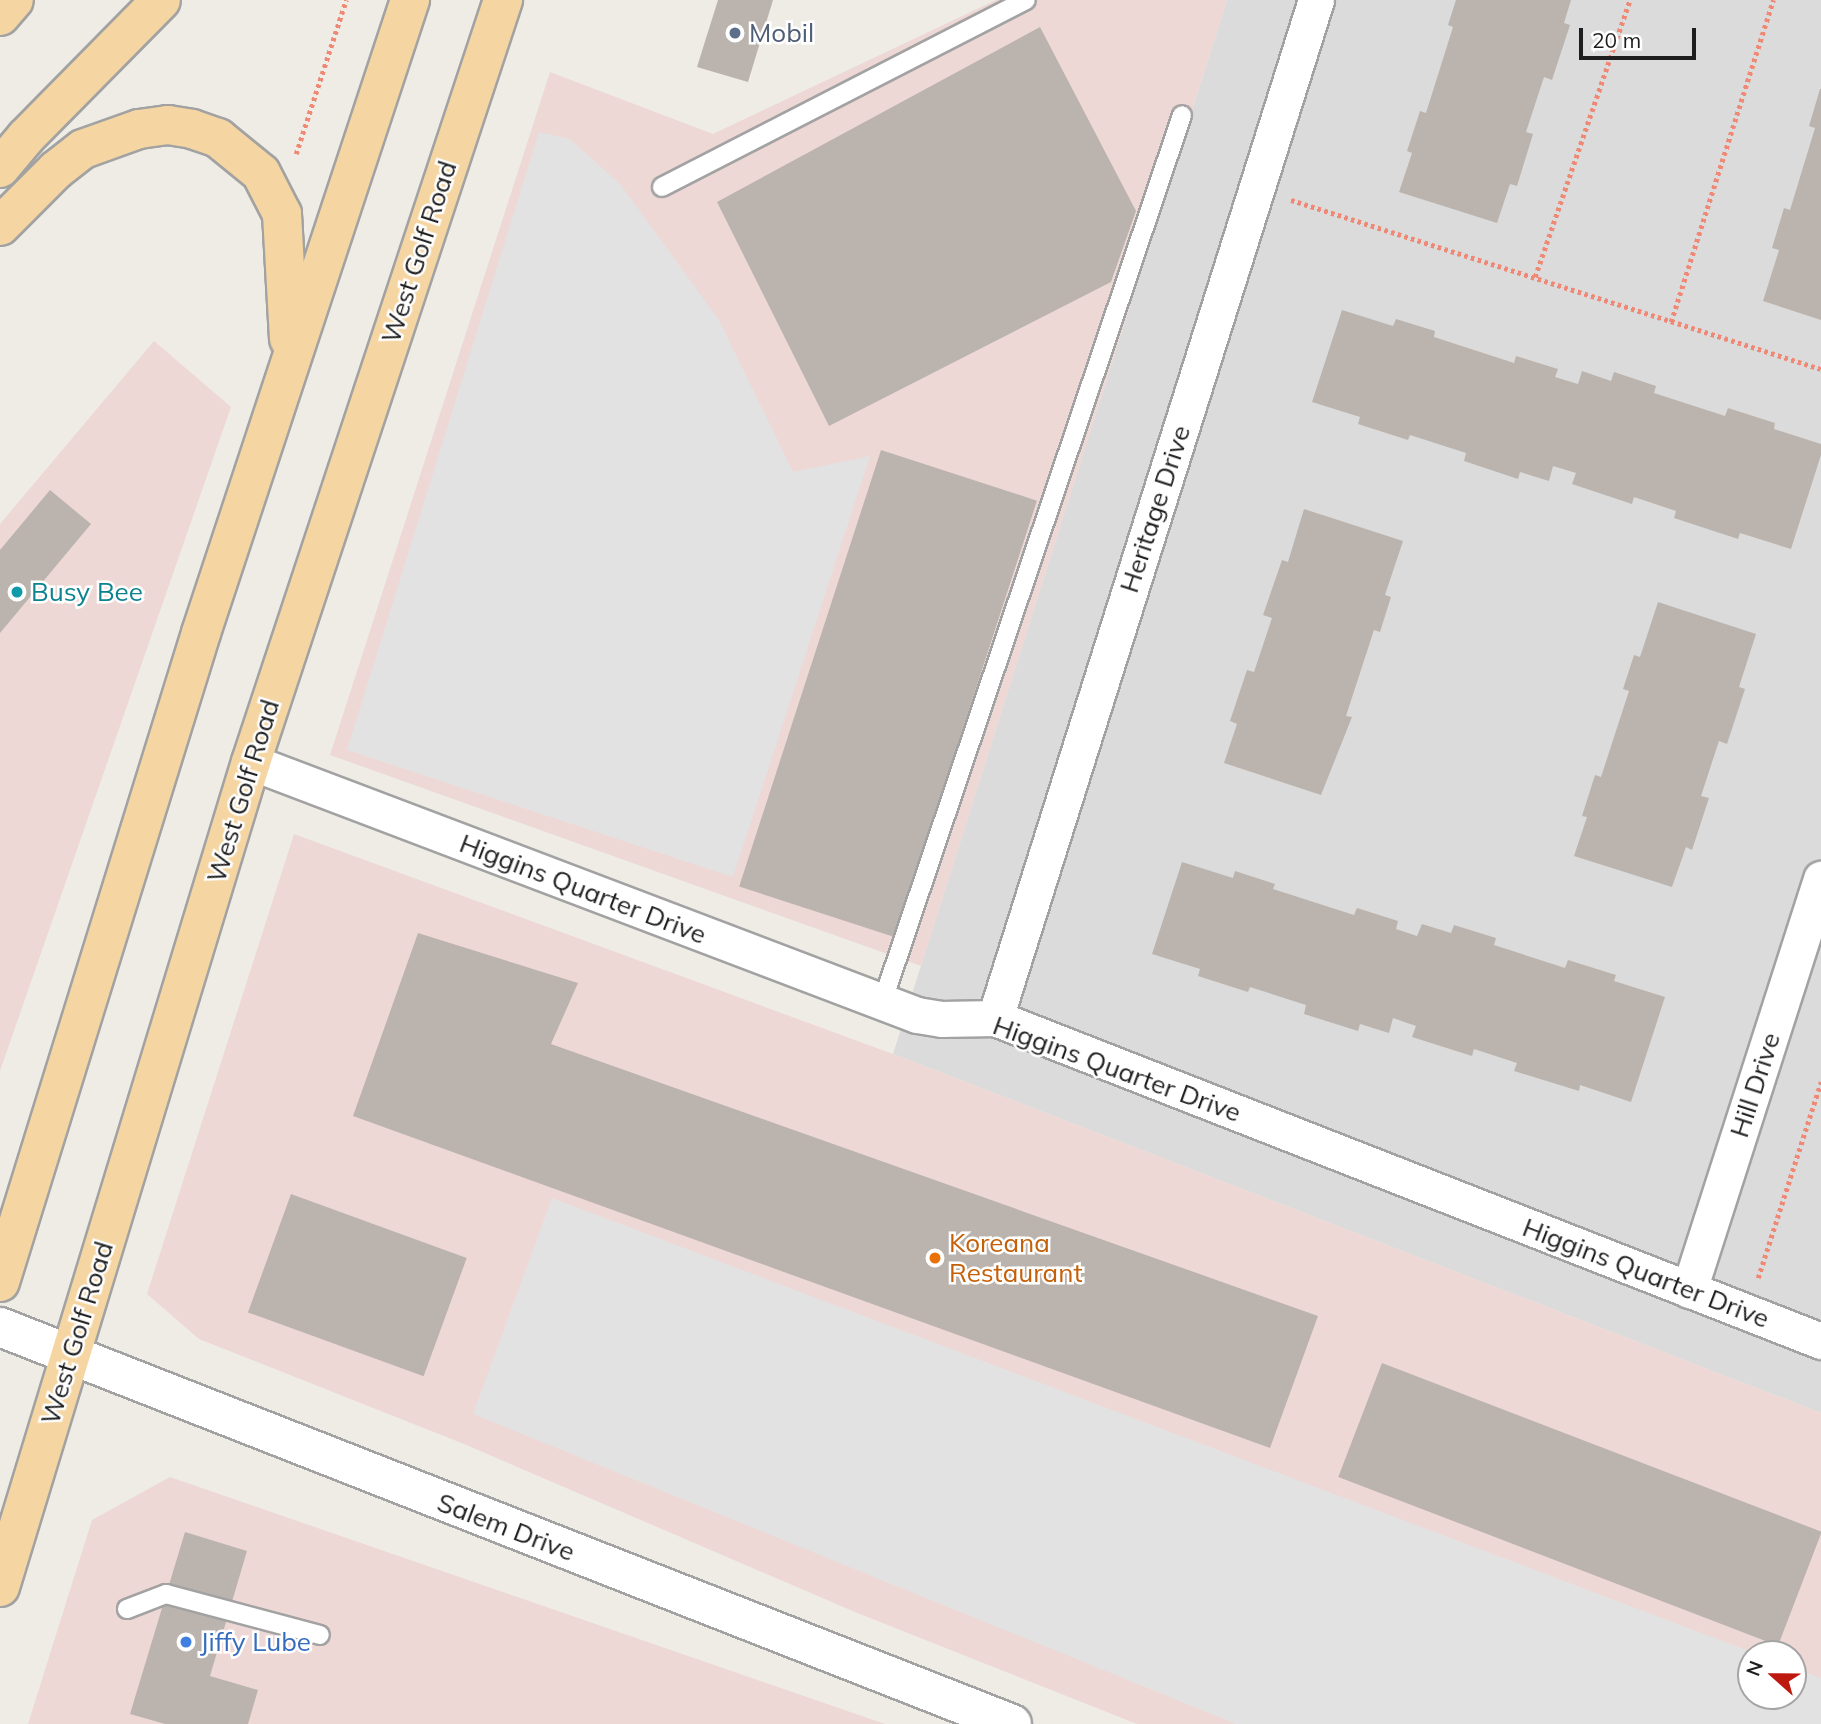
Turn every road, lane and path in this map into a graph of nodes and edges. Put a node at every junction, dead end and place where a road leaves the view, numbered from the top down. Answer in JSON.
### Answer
{"nodes":[{"id":1,"x":14,"y":0,"type":"edge"},
{"id":2,"x":162,"y":0,"type":"edge"},
{"id":3,"x":346,"y":0,"type":"edge"},
{"id":4,"x":410,"y":0,"type":"edge"},
{"id":5,"x":503,"y":0,"type":"edge"},
{"id":6,"x":1026,"y":0,"type":"edge"},
{"id":7,"x":1316,"y":0,"type":"edge"},
{"id":8,"x":1630,"y":0,"type":"edge"},
{"id":9,"x":1773,"y":0,"type":"edge"},
{"id":10,"x":0,"y":16,"type":"edge"},
{"id":11,"x":1182,"y":116,"type":"dead end"},
{"id":12,"x":296,"y":154,"type":"dead end"},
{"id":13,"x":0,"y":167,"type":"edge"},
{"id":14,"x":662,"y":187,"type":"dead end"},
{"id":15,"x":1256,"y":189,"type":"junction"},
{"id":16,"x":0,"y":226,"type":"edge"},
{"id":17,"x":1535,"y":278,"type":"junction"},
{"id":18,"x":1671,"y":322,"type":"junction"},
{"id":19,"x":290,"y":365,"type":"junction"},
{"id":20,"x":1821,"y":369,"type":"edge"},
{"id":21,"x":251,"y":762,"type":"junction"},
{"id":22,"x":1821,"y":879,"type":"edge"},
{"id":23,"x":882,"y":1003,"type":"junction"},
{"id":24,"x":995,"y":1018,"type":"junction"},
{"id":25,"x":1821,"y":1082,"type":"edge"},
{"id":26,"x":0,"y":1282,"type":"edge"},
{"id":27,"x":1689,"y":1290,"type":"junction"},
{"id":28,"x":1747,"y":1312,"type":"junction"},
{"id":29,"x":0,"y":1327,"type":"edge"},
{"id":30,"x":1821,"y":1341,"type":"edge"},
{"id":31,"x":71,"y":1353,"type":"junction"},
{"id":32,"x":0,"y":1587,"type":"edge"},
{"id":33,"x":127,"y":1609,"type":"dead end"},
{"id":34,"x":320,"y":1635,"type":"dead end"},
{"id":35,"x":948,"y":1713,"type":"edge"},
{"id":36,"x":1012,"y":1724,"type":"edge"}],
"edges":[{"from":1,"to":10,"type":"main road"},
{"from":2,"to":13,"type":"main road"},
{"from":3,"to":12,"type":"path"},
{"from":4,"to":19,"type":"main road"},
{"from":5,"to":21,"type":"main road","name":"West Golf Road"},
{"from":6,"to":14,"type":"lane"},
{"from":7,"to":15,"type":"street","name":"Heritage Drive"},
{"from":8,"to":17,"type":"path"},
{"from":9,"to":18,"type":"path"},
{"from":11,"to":23,"type":"lane"},
{"from":15,"to":17,"type":"path"},
{"from":15,"to":24,"type":"street","name":"Heritage Drive"},
{"from":16,"to":19,"type":"main road"},
{"from":17,"to":18,"type":"path"},
{"from":18,"to":20,"type":"path"},
{"from":19,"to":26,"type":"main road"},
{"from":21,"to":23,"type":"street","name":"Higgins Quarter Drive"},
{"from":21,"to":31,"type":"main road","name":"West Golf Road"},
{"from":22,"to":27,"type":"street","name":"Hill Drive"},
{"from":23,"to":24,"type":"street","name":"Higgins Quarter Drive"},
{"from":24,"to":27,"type":"street","name":"Higgins Quarter Drive"},
{"from":25,"to":28,"type":"path"},
{"from":27,"to":28,"type":"street","name":"Higgins Quarter Drive"},
{"from":28,"to":30,"type":"street","name":"Higgins Quarter Drive"},
{"from":29,"to":31,"type":"street","name":"Salem Drive"},
{"from":31,"to":32,"type":"main road","name":"West Golf Road"},
{"from":31,"to":35,"type":"street","name":"Salem Drive"},
{"from":33,"to":34,"type":"lane"},
{"from":35,"to":36,"type":"street","name":"Salem Drive"}]}
